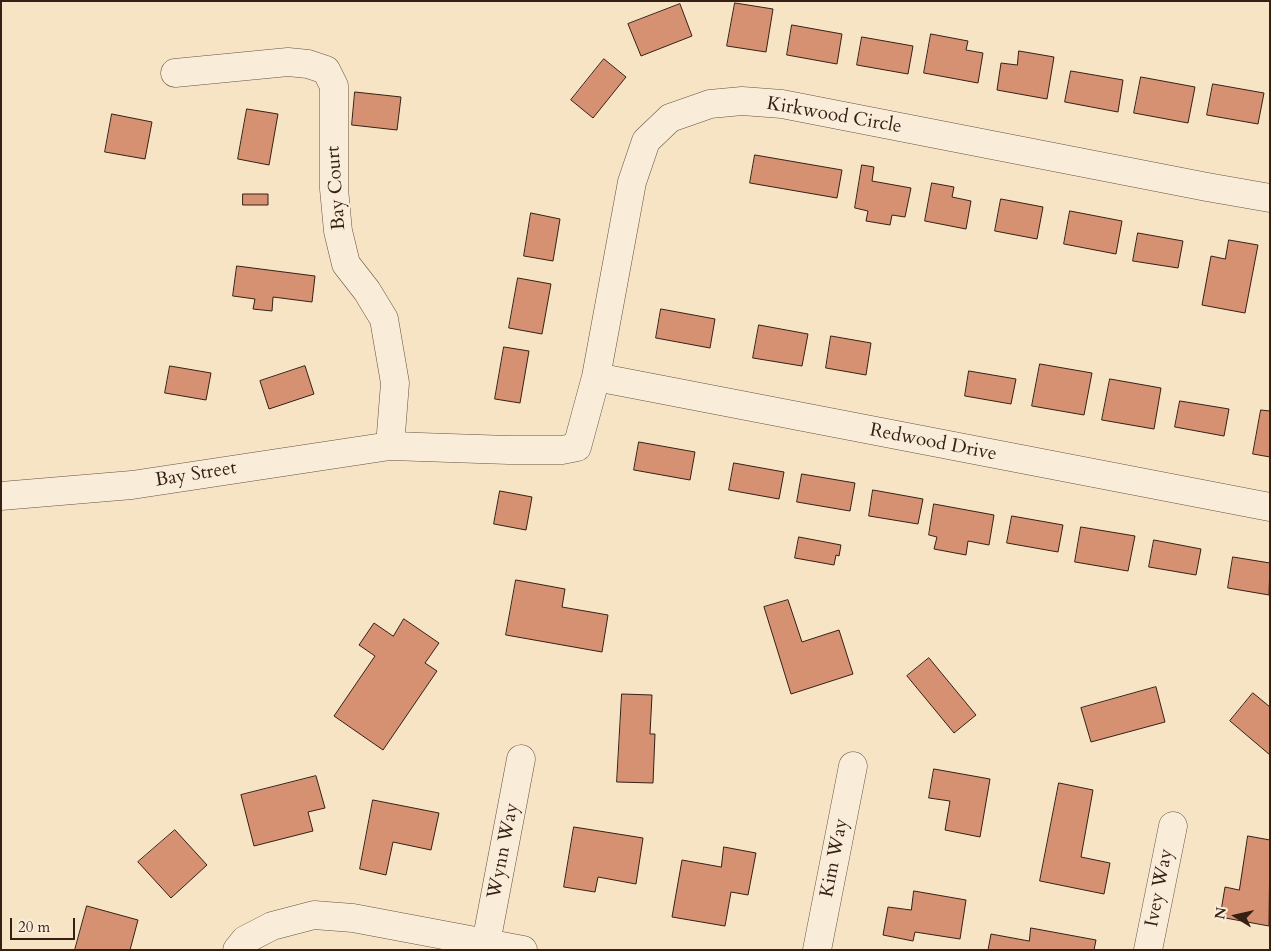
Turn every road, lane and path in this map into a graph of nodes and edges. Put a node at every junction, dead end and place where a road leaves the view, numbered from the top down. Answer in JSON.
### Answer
{"nodes":[{"id":1,"x":176,"y":73,"type":"dead end"},
{"id":2,"x":1270,"y":198,"type":"edge"},
{"id":3,"x":596,"y":377,"type":"junction"},
{"id":4,"x":390,"y":446,"type":"junction"},
{"id":5,"x":1,"y":496,"type":"edge"},
{"id":6,"x":1270,"y":507,"type":"edge"},
{"id":7,"x":521,"y":759,"type":"dead end"},
{"id":8,"x":853,"y":766,"type":"dead end"},
{"id":9,"x":1173,"y":826,"type":"dead end"},
{"id":10,"x":486,"y":943,"type":"junction"},
{"id":11,"x":237,"y":950,"type":"edge"},
{"id":12,"x":523,"y":950,"type":"edge"},
{"id":13,"x":817,"y":950,"type":"edge"},
{"id":14,"x":1148,"y":950,"type":"edge"}],
"edges":[{"from":1,"to":4,"type":"street","name":"Bay Court"},
{"from":2,"to":3,"type":"street","name":"Kirkwood Circle"},
{"from":3,"to":4,"type":"street","name":"Kirkwood Circle"},
{"from":3,"to":6,"type":"street","name":"Redwood Drive"},
{"from":4,"to":5,"type":"street","name":"Bay Street"},
{"from":7,"to":10,"type":"street","name":"Wynn Way"},
{"from":8,"to":13,"type":"street","name":"Kim Way"},
{"from":9,"to":14,"type":"street","name":"Ivey Way"},
{"from":10,"to":11,"type":"street"},
{"from":10,"to":12,"type":"street"}]}
